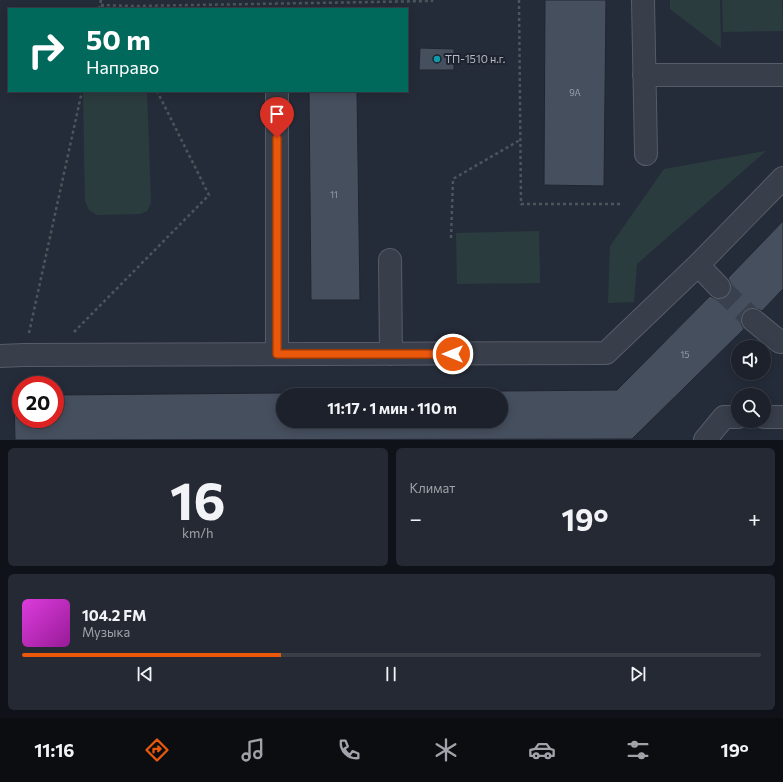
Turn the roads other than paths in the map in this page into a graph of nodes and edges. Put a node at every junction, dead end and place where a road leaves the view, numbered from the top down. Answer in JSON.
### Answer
{"nodes":[{"id":1,"x":643,"y":0,"type":"edge"},
{"id":2,"x":644,"y":75,"type":"junction"},
{"id":3,"x":783,"y":75,"type":"edge"},
{"id":4,"x":277,"y":92,"type":"edge"},
{"id":5,"x":646,"y":154,"type":"dead end"},
{"id":6,"x":783,"y":178,"type":"edge"},
{"id":7,"x":390,"y":260,"type":"dead end"},
{"id":8,"x":698,"y":266,"type":"junction"},
{"id":9,"x":719,"y":287,"type":"tunnel mouth"},
{"id":10,"x":753,"y":320,"type":"tunnel mouth"},
{"id":11,"x":780,"y":342,"type":"dead end"},
{"id":12,"x":277,"y":354,"type":"junction"},
{"id":13,"x":391,"y":354,"type":"junction"},
{"id":14,"x":0,"y":356,"type":"edge"},
{"id":15,"x":771,"y":417,"type":"edge"},
{"id":16,"x":783,"y":417,"type":"edge"},
{"id":17,"x":731,"y":418,"type":"edge"},
{"id":18,"x":705,"y":440,"type":"edge"}],
"edges":[{"from":1,"to":2,"type":"lane"},
{"from":2,"to":3,"type":"lane"},
{"from":2,"to":5,"type":"lane"},
{"from":4,"to":12,"type":"lane"},
{"from":6,"to":8,"type":"lane"},
{"from":7,"to":13,"type":"lane"},
{"from":8,"to":9,"type":"lane"},
{"from":8,"to":13,"type":"lane"},
{"from":10,"to":11,"type":"lane"},
{"from":12,"to":13,"type":"lane"},
{"from":12,"to":14,"type":"lane"},
{"from":15,"to":16,"type":"lane"},
{"from":17,"to":18,"type":"lane"}]}
